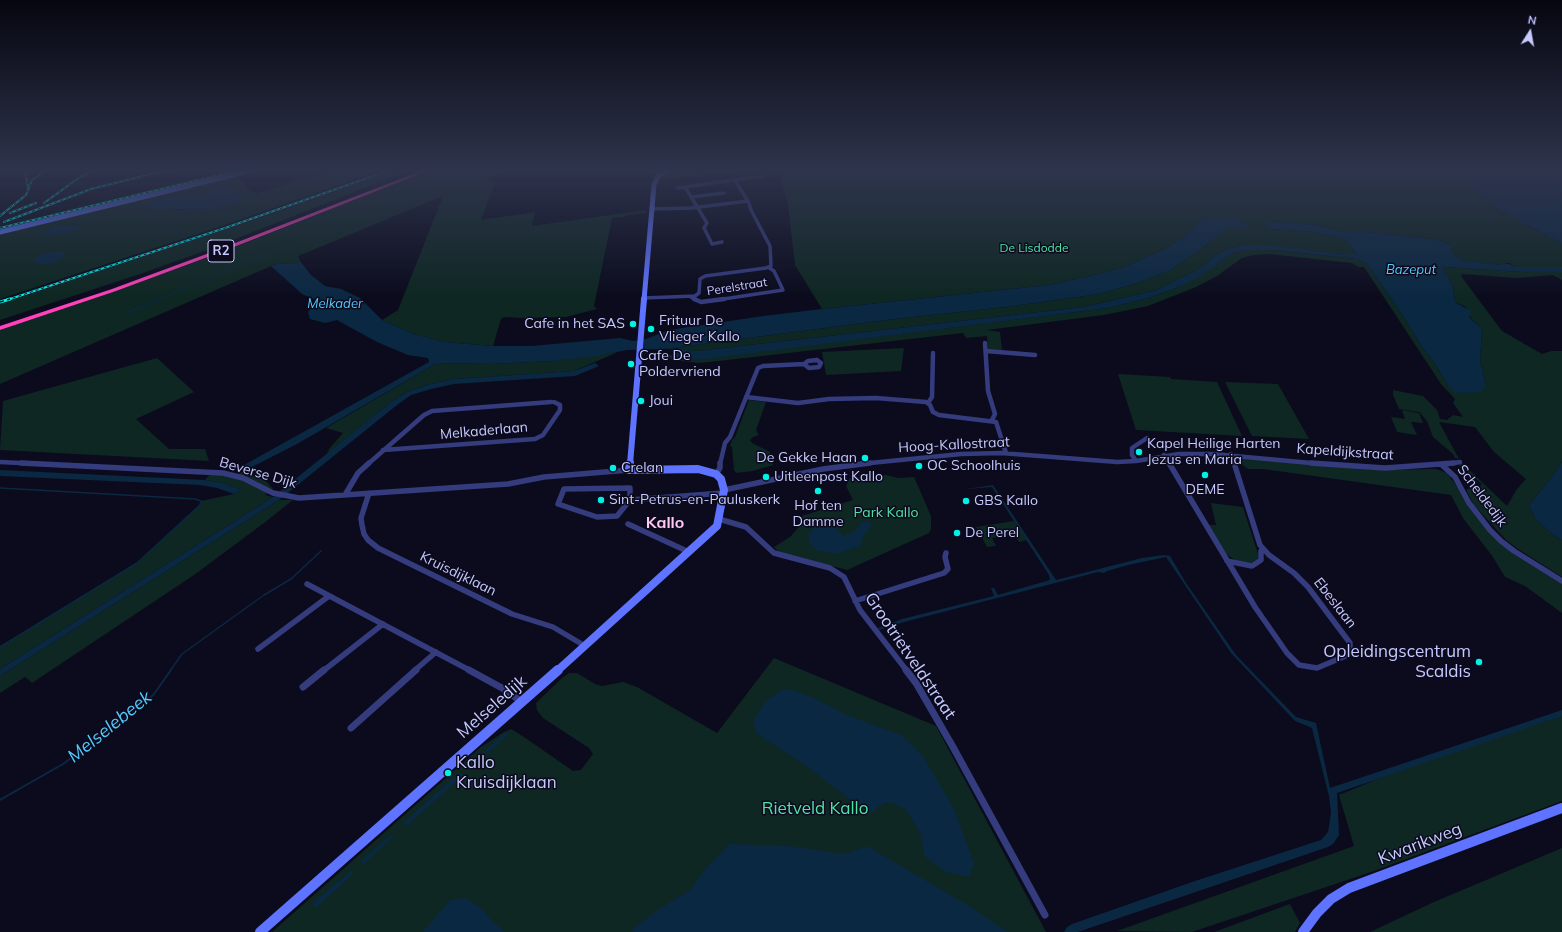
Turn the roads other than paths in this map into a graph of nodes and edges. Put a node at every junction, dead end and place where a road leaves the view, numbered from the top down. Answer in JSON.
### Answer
{"nodes":[{"id":1,"x":80,"y":212,"type":"edge"},
{"id":2,"x":309,"y":212,"type":"edge"},
{"id":3,"x":319,"y":212,"type":"edge"},
{"id":4,"x":652,"y":212,"type":"edge"},
{"id":5,"x":700,"y":212,"type":"edge"},
{"id":6,"x":754,"y":212,"type":"edge"},
{"id":7,"x":0,"y":232,"type":"edge"},
{"id":8,"x":722,"y":242,"type":"dead end"},
{"id":9,"x":768,"y":267,"type":"junction"},
{"id":10,"x":691,"y":297,"type":"junction"},
{"id":11,"x":644,"y":298,"type":"junction"},
{"id":12,"x":0,"y":323,"type":"edge"},
{"id":13,"x":0,"y":328,"type":"edge"},
{"id":14,"x":986,"y":343,"type":"dead end"},
{"id":15,"x":986,"y":351,"type":"junction"},
{"id":16,"x":933,"y":353,"type":"dead end"},
{"id":17,"x":1035,"y":355,"type":"dead end"},
{"id":18,"x":804,"y":364,"type":"dead end"},
{"id":19,"x":746,"y":397,"type":"junction"},
{"id":20,"x":928,"y":403,"type":"junction"},
{"id":21,"x":992,"y":420,"type":"junction"},
{"id":22,"x":1147,"y":438,"type":"dead end"},
{"id":23,"x":383,"y":450,"type":"junction"},
{"id":24,"x":1006,"y":453,"type":"junction"},
{"id":25,"x":1231,"y":454,"type":"junction"},
{"id":26,"x":1164,"y":456,"type":"junction"},
{"id":27,"x":1136,"y":461,"type":"junction"},
{"id":28,"x":0,"y":462,"type":"edge"},
{"id":29,"x":1460,"y":462,"type":"dead end"},
{"id":30,"x":1442,"y":465,"type":"junction"},
{"id":31,"x":629,"y":470,"type":"junction"},
{"id":32,"x":716,"y":474,"type":"junction"},
{"id":33,"x":724,"y":492,"type":"junction"},
{"id":34,"x":369,"y":493,"type":"junction"},
{"id":35,"x":345,"y":495,"type":"junction"},
{"id":36,"x":630,"y":500,"type":"junction"},
{"id":37,"x":719,"y":519,"type":"junction"},
{"id":38,"x":628,"y":524,"type":"dead end"},
{"id":39,"x":1263,"y":549,"type":"junction"},
{"id":40,"x":689,"y":552,"type":"junction"},
{"id":41,"x":946,"y":553,"type":"dead end"},
{"id":42,"x":1227,"y":561,"type":"junction"},
{"id":43,"x":1562,"y":581,"type":"edge"},
{"id":44,"x":307,"y":584,"type":"dead end"},
{"id":45,"x":329,"y":596,"type":"junction"},
{"id":46,"x":855,"y":602,"type":"junction"},
{"id":47,"x":383,"y":624,"type":"junction"},
{"id":48,"x":585,"y":646,"type":"junction"},
{"id":49,"x":258,"y":649,"type":"dead end"},
{"id":50,"x":436,"y":652,"type":"junction"},
{"id":51,"x":303,"y":687,"type":"dead end"},
{"id":52,"x":522,"y":702,"type":"junction"},
{"id":53,"x":351,"y":728,"type":"dead end"},
{"id":54,"x":1562,"y":808,"type":"edge"},
{"id":55,"x":1045,"y":916,"type":"dead end"},
{"id":56,"x":260,"y":932,"type":"edge"},
{"id":57,"x":1303,"y":932,"type":"edge"}],
"edges":[{"from":1,"to":7,"type":"main road"},
{"from":2,"to":12,"type":"highway","number":"R2"},
{"from":3,"to":13,"type":"highway","number":"R2"},
{"from":4,"to":11,"type":"main road"},
{"from":5,"to":8,"type":"street"},
{"from":6,"to":9,"type":"street"},
{"from":9,"to":10,"type":"street"},
{"from":9,"to":10,"type":"street","name":"Perelstraat"},
{"from":10,"to":11,"type":"street"},
{"from":11,"to":31,"type":"main road"},
{"from":14,"to":15,"type":"street"},
{"from":15,"to":17,"type":"street"},
{"from":15,"to":21,"type":"street"},
{"from":16,"to":20,"type":"street"},
{"from":18,"to":19,"type":"street"},
{"from":19,"to":20,"type":"street"},
{"from":19,"to":32,"type":"street"},
{"from":20,"to":21,"type":"street"},
{"from":21,"to":24,"type":"street"},
{"from":22,"to":27,"type":"street"},
{"from":23,"to":23,"type":"street","name":"Melkaderlaan"},
{"from":23,"to":35,"type":"street","name":"Melkaderlaan"},
{"from":24,"to":27,"type":"street","name":"Hoog-Kallostraat"},
{"from":24,"to":33,"type":"street","name":"Hoog-Kallostraat"},
{"from":25,"to":26,"type":"street","name":"Kapeldijkstraat"},
{"from":25,"to":30,"type":"street","name":"Kapeldijkstraat"},
{"from":25,"to":39,"type":"street","name":"Ebeslaan"},
{"from":26,"to":27,"type":"street","name":"Kapeldijkstraat"},
{"from":26,"to":42,"type":"street","name":"Ebeslaan"},
{"from":28,"to":35,"type":"street","name":"Beverse Dijk"},
{"from":29,"to":30,"type":"street","name":"Kapeldijkstraat"},
{"from":30,"to":43,"type":"street","name":"Scheldedijk"},
{"from":31,"to":32,"type":"main road"},
{"from":31,"to":34,"type":"street","name":"Beverse Dijk"},
{"from":32,"to":33,"type":"main road"},
{"from":33,"to":36,"type":"street","name":"Hoog-Kallostraat"},
{"from":33,"to":37,"type":"main road","name":"Melseledijk"},
{"from":34,"to":35,"type":"street","name":"Beverse Dijk"},
{"from":34,"to":48,"type":"street","name":"Kruisdijklaan"},
{"from":36,"to":36,"type":"street"},
{"from":37,"to":40,"type":"main road","name":"Melseledijk"},
{"from":37,"to":46,"type":"street","name":"Grootrietveldstraat"},
{"from":38,"to":40,"type":"street"},
{"from":39,"to":42,"type":"street"},
{"from":39,"to":42,"type":"street","name":"Ebeslaan"},
{"from":40,"to":48,"type":"main road","name":"Melseledijk"},
{"from":41,"to":46,"type":"street"},
{"from":44,"to":45,"type":"street"},
{"from":45,"to":47,"type":"street"},
{"from":45,"to":49,"type":"street"},
{"from":46,"to":55,"type":"street","name":"Grootrietveldstraat"},
{"from":47,"to":50,"type":"street"},
{"from":47,"to":51,"type":"street"},
{"from":48,"to":52,"type":"main road","name":"Melseledijk"},
{"from":50,"to":52,"type":"street"},
{"from":50,"to":53,"type":"street"},
{"from":52,"to":56,"type":"main road","name":"Melseledijk"},
{"from":54,"to":57,"type":"main road","name":"Kwarikweg"}]}
